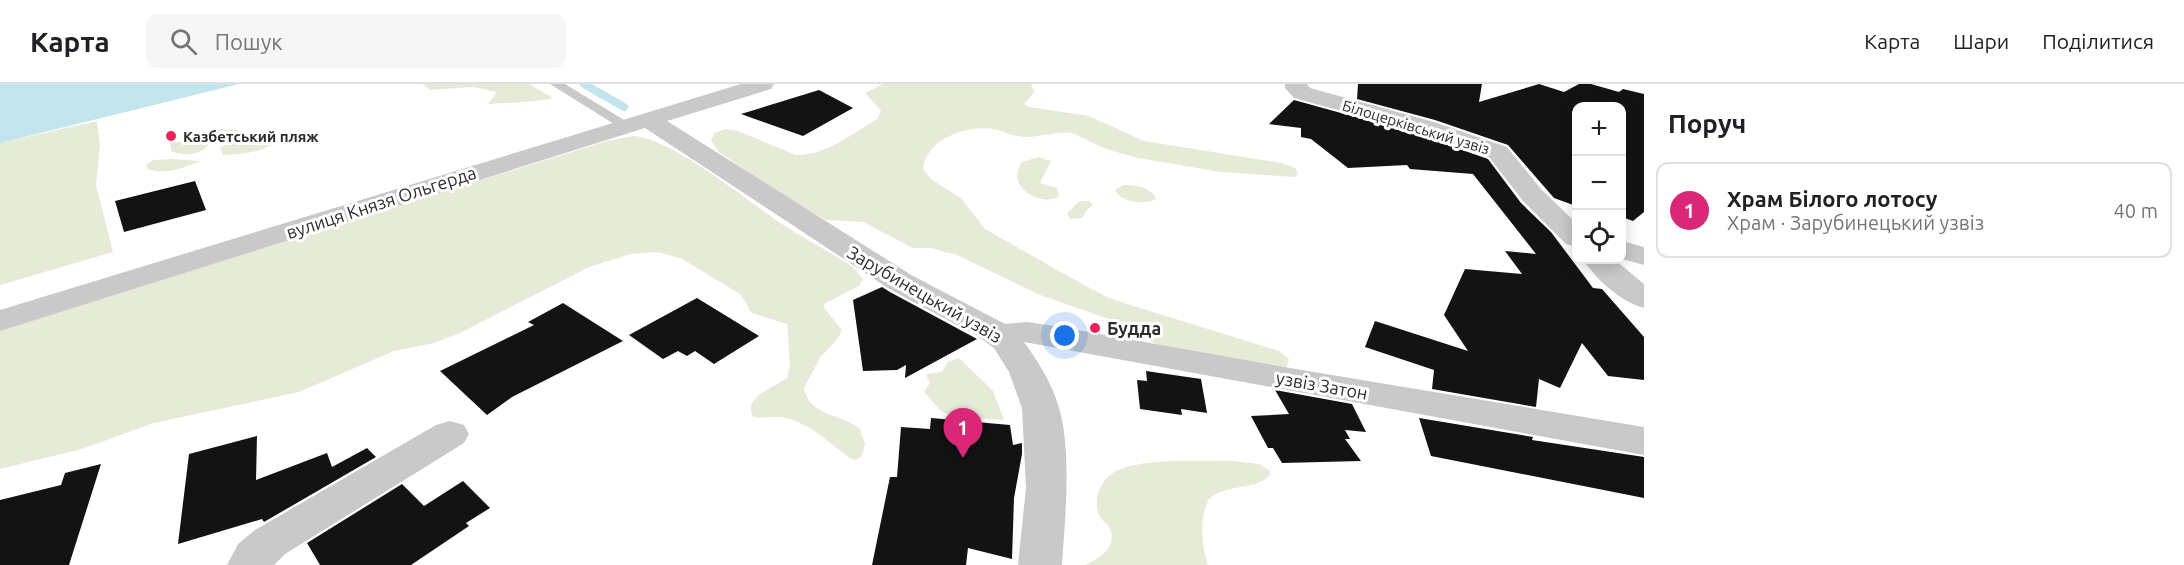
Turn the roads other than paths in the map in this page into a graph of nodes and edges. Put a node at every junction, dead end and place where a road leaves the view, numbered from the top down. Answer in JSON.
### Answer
{"nodes":[{"id":1,"x":556,"y":84,"type":"edge"},
{"id":2,"x":763,"y":84,"type":"edge"},
{"id":3,"x":1296,"y":84,"type":"edge"},
{"id":4,"x":637,"y":123,"type":"junction"},
{"id":5,"x":1572,"y":233,"type":"edge"},
{"id":6,"x":1626,"y":251,"type":"edge"},
{"id":7,"x":1644,"y":256,"type":"edge"},
{"id":8,"x":1602,"y":264,"type":"edge"},
{"id":9,"x":1644,"y":298,"type":"edge"},
{"id":10,"x":0,"y":321,"type":"edge"},
{"id":11,"x":1000,"y":335,"type":"junction"},
{"id":12,"x":450,"y":434,"type":"dead end"},
{"id":13,"x":1644,"y":441,"type":"edge"},
{"id":14,"x":249,"y":565,"type":"edge"},
{"id":15,"x":1040,"y":565,"type":"edge"}],
"edges":[{"from":1,"to":4,"type":"lane"},
{"from":2,"to":4,"type":"street","name":"вулиця Князя Ольгерда"},
{"from":3,"to":5,"type":"street","name":"Білоцерківський узвіз"},
{"from":4,"to":10,"type":"street","name":"вулиця Князя Ольгерда"},
{"from":4,"to":11,"type":"street","name":"Зарубинецький узвіз"},
{"from":6,"to":7,"type":"street"},
{"from":8,"to":9,"type":"street"},
{"from":11,"to":13,"type":"street","name":"узвіз Затон"},
{"from":11,"to":15,"type":"street","name":"Зарубинецький узвіз"},
{"from":12,"to":14,"type":"street"}]}
